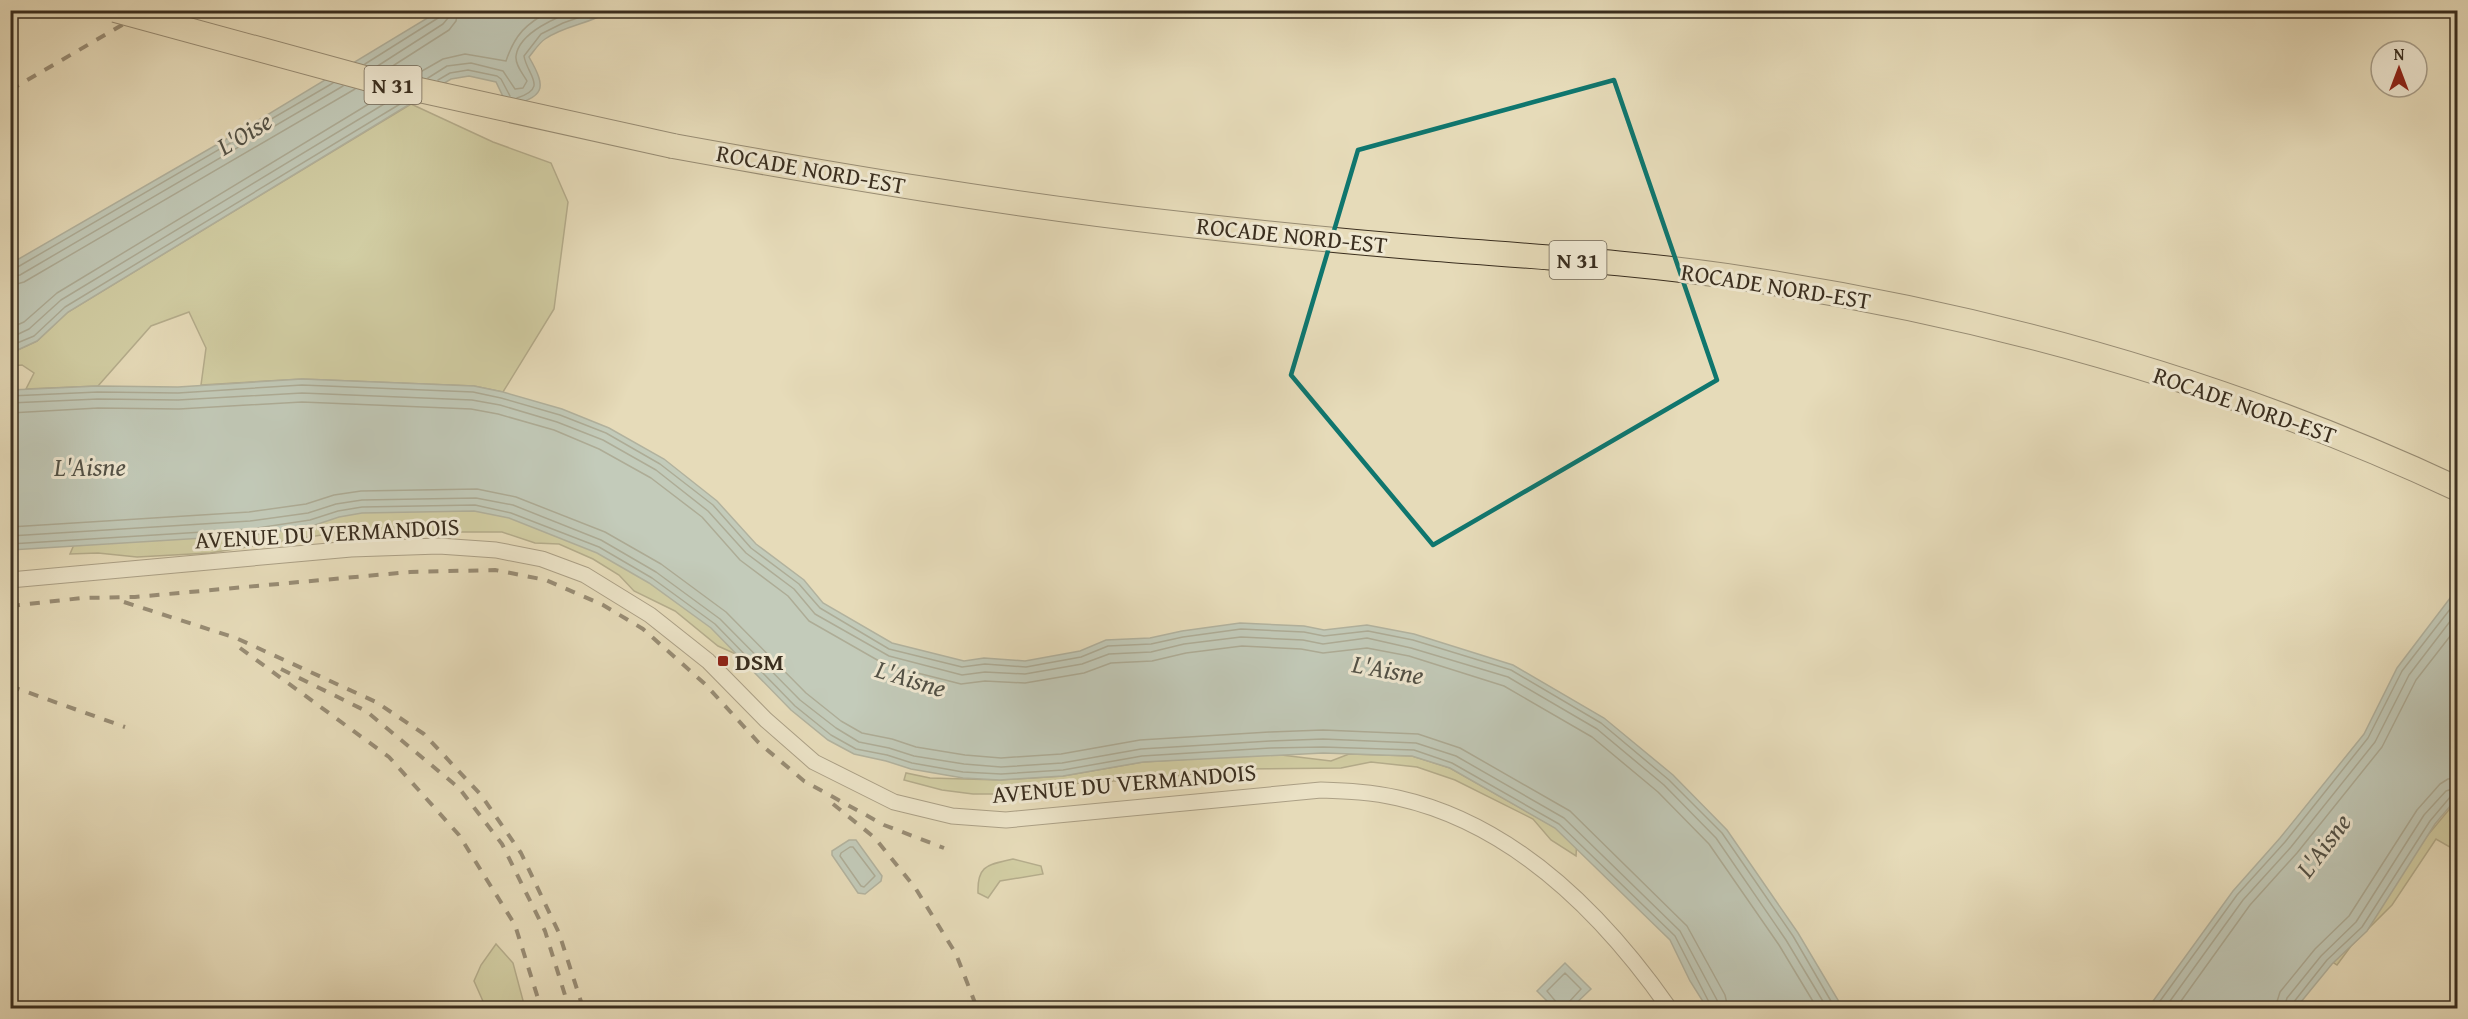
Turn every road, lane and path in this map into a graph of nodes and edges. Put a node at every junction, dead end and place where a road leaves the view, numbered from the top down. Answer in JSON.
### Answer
{"nodes":[{"id":1,"x":115,"y":10,"type":"edge"},
{"id":2,"x":2457,"y":489,"type":"edge"},
{"id":3,"x":10,"y":580,"type":"edge"},
{"id":4,"x":1669,"y":1008,"type":"edge"}],
"edges":[{"from":1,"to":2,"type":"main road","name":"ROCADE NORD-EST","number":"N 31","bridge":true},
{"from":3,"to":4,"type":"street","name":"AVENUE DU VERMANDOIS"}]}
